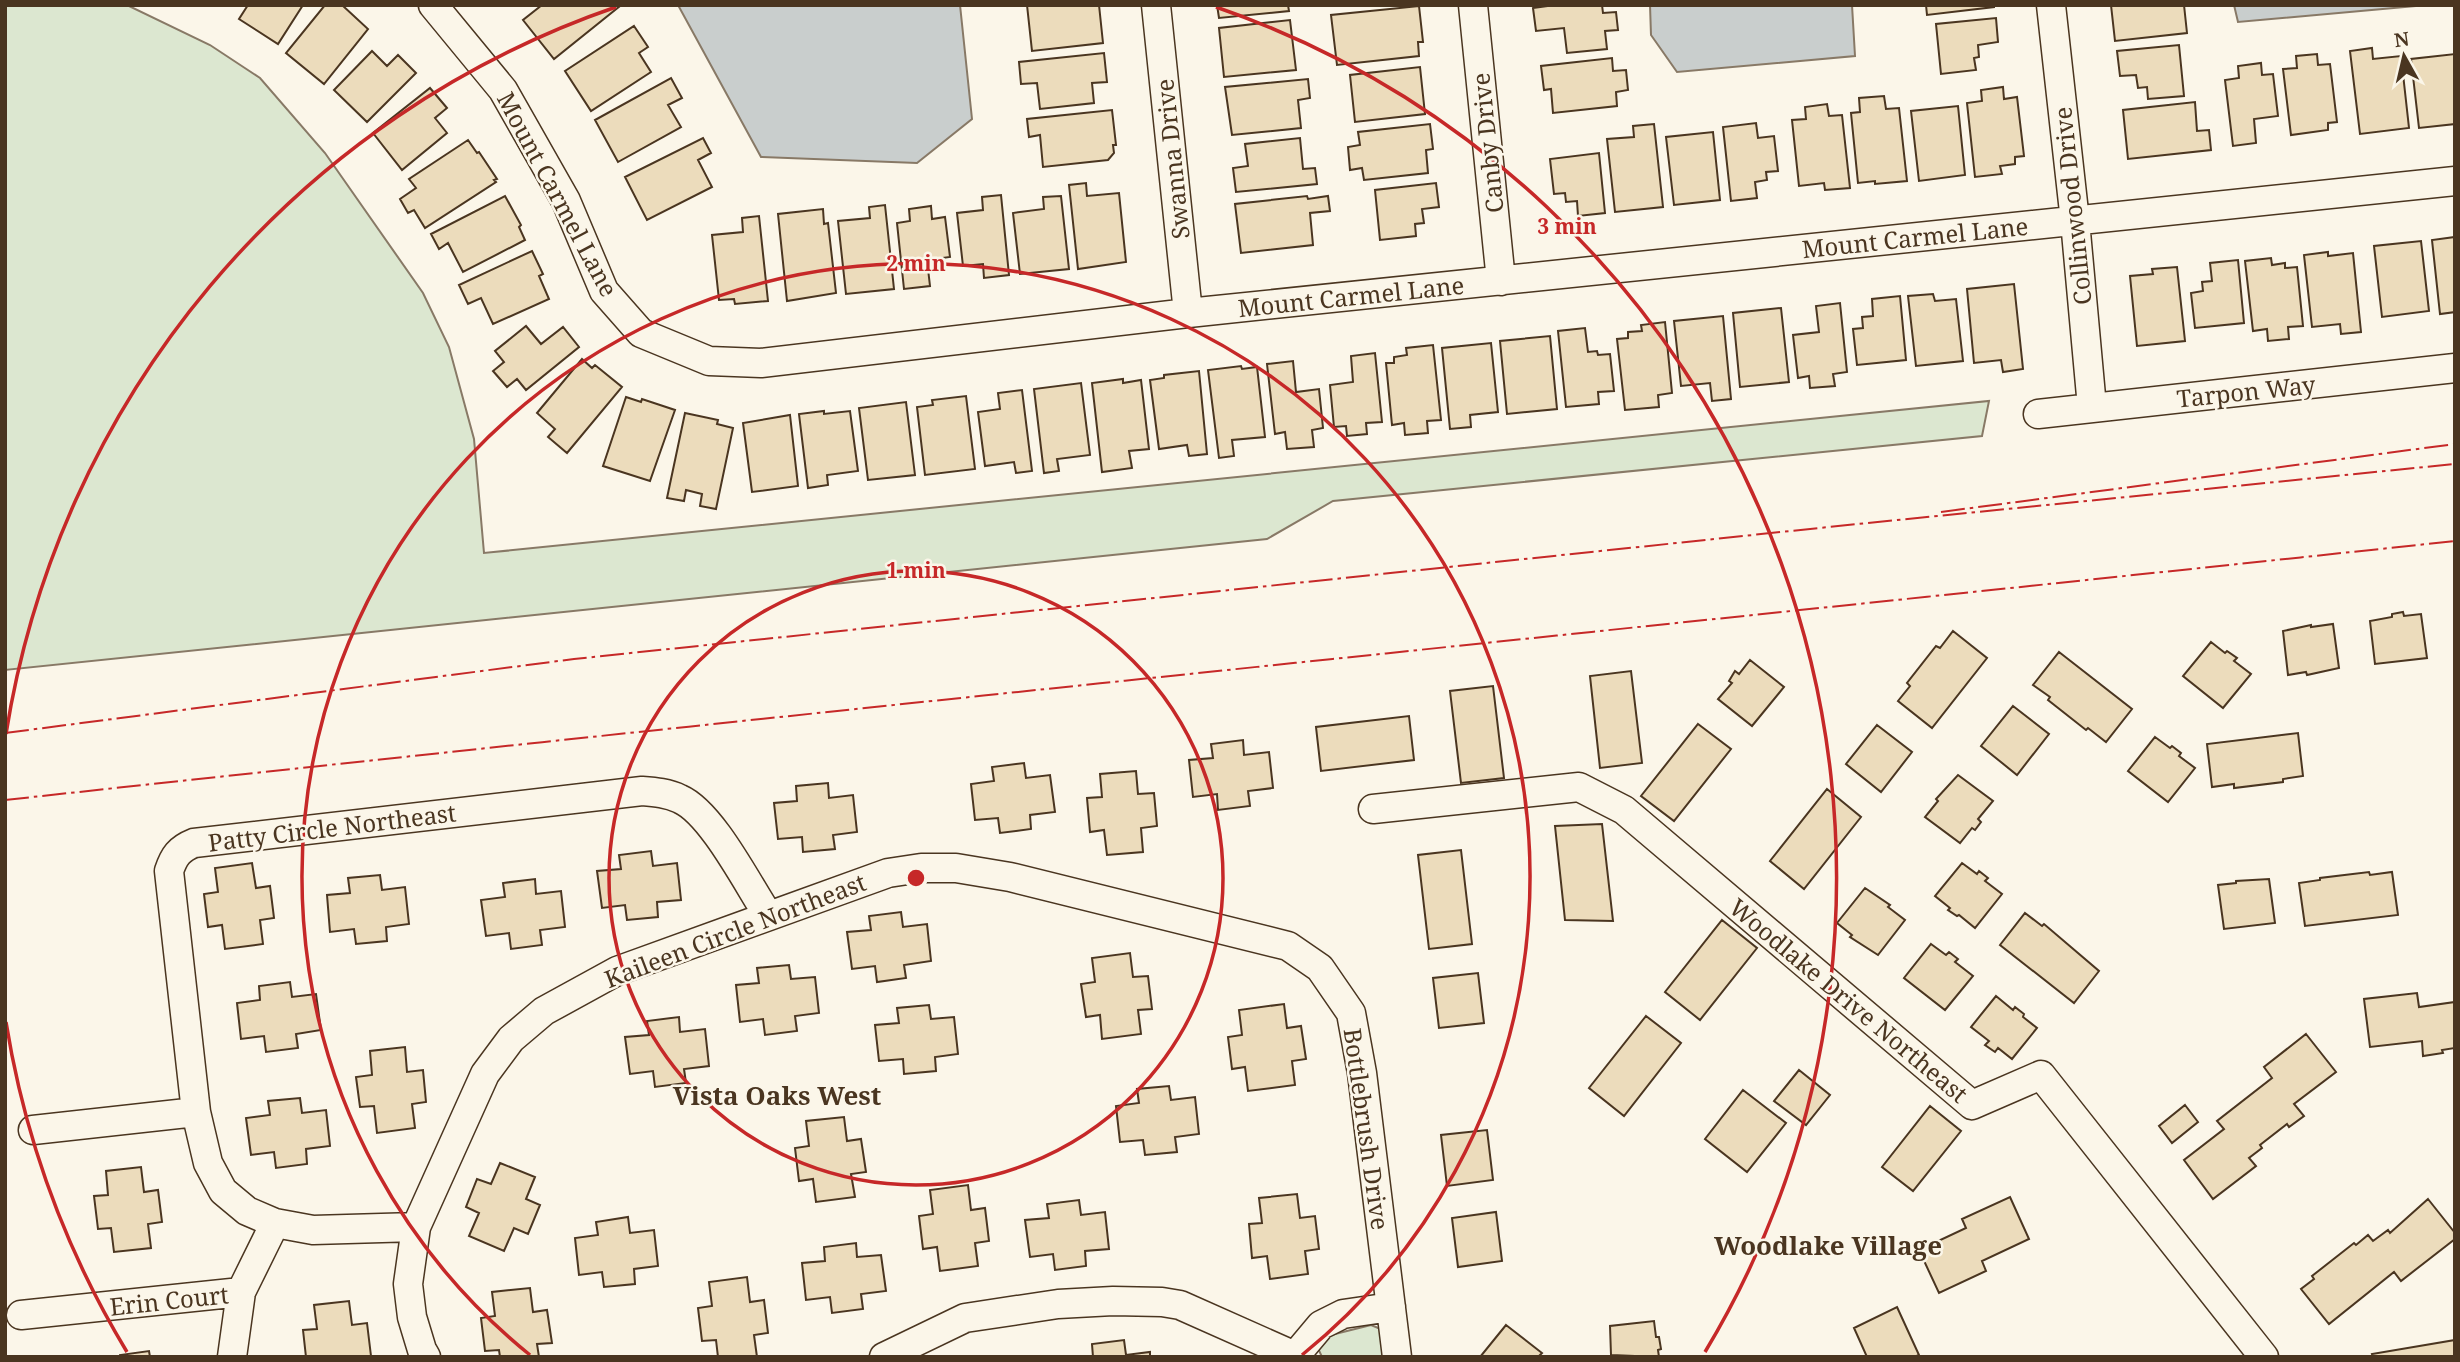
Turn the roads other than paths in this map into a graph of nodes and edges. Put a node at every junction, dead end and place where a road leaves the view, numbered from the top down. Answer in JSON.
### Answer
{"nodes":[{"id":1,"x":433,"y":5,"type":"edge"},
{"id":2,"x":1156,"y":5,"type":"edge"},
{"id":3,"x":1472,"y":5,"type":"edge"},
{"id":4,"x":2051,"y":5,"type":"edge"},
{"id":5,"x":2455,"y":181,"type":"edge"},
{"id":6,"x":2075,"y":220,"type":"junction"},
{"id":7,"x":1501,"y":281,"type":"junction"},
{"id":8,"x":1188,"y":313,"type":"junction"},
{"id":9,"x":2455,"y":368,"type":"edge"},
{"id":10,"x":2092,"y":407,"type":"junction"},
{"id":11,"x":2038,"y":414,"type":"dead end"},
{"id":12,"x":1373,"y":809,"type":"dead end"},
{"id":13,"x":1148,"y":911,"type":"joint"},
{"id":14,"x":768,"y":915,"type":"junction"},
{"id":15,"x":196,"y":1112,"type":"junction"},
{"id":16,"x":33,"y":1130,"type":"dead end"},
{"id":17,"x":275,"y":1223,"type":"junction"},
{"id":18,"x":416,"y":1227,"type":"junction"},
{"id":19,"x":241,"y":1293,"type":"junction"},
{"id":20,"x":1391,"y":1307,"type":"junction"},
{"id":21,"x":21,"y":1315,"type":"dead end"},
{"id":22,"x":1296,"y":1356,"type":"edge"},
{"id":23,"x":232,"y":1357,"type":"edge"},
{"id":24,"x":426,"y":1357,"type":"edge"},
{"id":25,"x":884,"y":1357,"type":"edge"},
{"id":26,"x":1397,"y":1357,"type":"edge"},
{"id":27,"x":2264,"y":1357,"type":"edge"}],
"edges":[{"from":1,"to":8,"type":"street","name":"Mount Carmel Lane"},
{"from":2,"to":8,"type":"street","name":"Swanna Drive"},
{"from":3,"to":7,"type":"street","name":"Canby Drive"},
{"from":4,"to":6,"type":"street","name":"Collinwood Drive"},
{"from":5,"to":6,"type":"street","name":"Mount Carmel Lane"},
{"from":6,"to":7,"type":"street","name":"Mount Carmel Lane"},
{"from":6,"to":10,"type":"street","name":"Collinwood Drive"},
{"from":7,"to":8,"type":"street","name":"Mount Carmel Lane"},
{"from":9,"to":10,"type":"street","name":"Tarpon Way"},
{"from":10,"to":11,"type":"street","name":"Tarpon Way"},
{"from":12,"to":27,"type":"street","name":"Woodlake Drive Northeast"},
{"from":13,"to":14,"type":"street","name":"Kaileen Circle Northeast"},
{"from":13,"to":20,"type":"street","name":"Bottlebrush Drive"},
{"from":14,"to":15,"type":"street","name":"Patty Circle Northeast"},
{"from":14,"to":18,"type":"street","name":"Kaileen Circle Northeast"},
{"from":15,"to":16,"type":"street"},
{"from":15,"to":17,"type":"street","name":"Patty Circle Northeast"},
{"from":17,"to":18,"type":"street","name":"Patty Circle Northeast"},
{"from":17,"to":19,"type":"street","name":"Erin Court"},
{"from":18,"to":24,"type":"street","name":"Kaileen Circle Northeast"},
{"from":19,"to":21,"type":"street","name":"Erin Court"},
{"from":19,"to":23,"type":"street"},
{"from":20,"to":22,"type":"street"},
{"from":20,"to":26,"type":"street","name":"Bottlebrush Drive"},
{"from":22,"to":25,"type":"street"}]}
